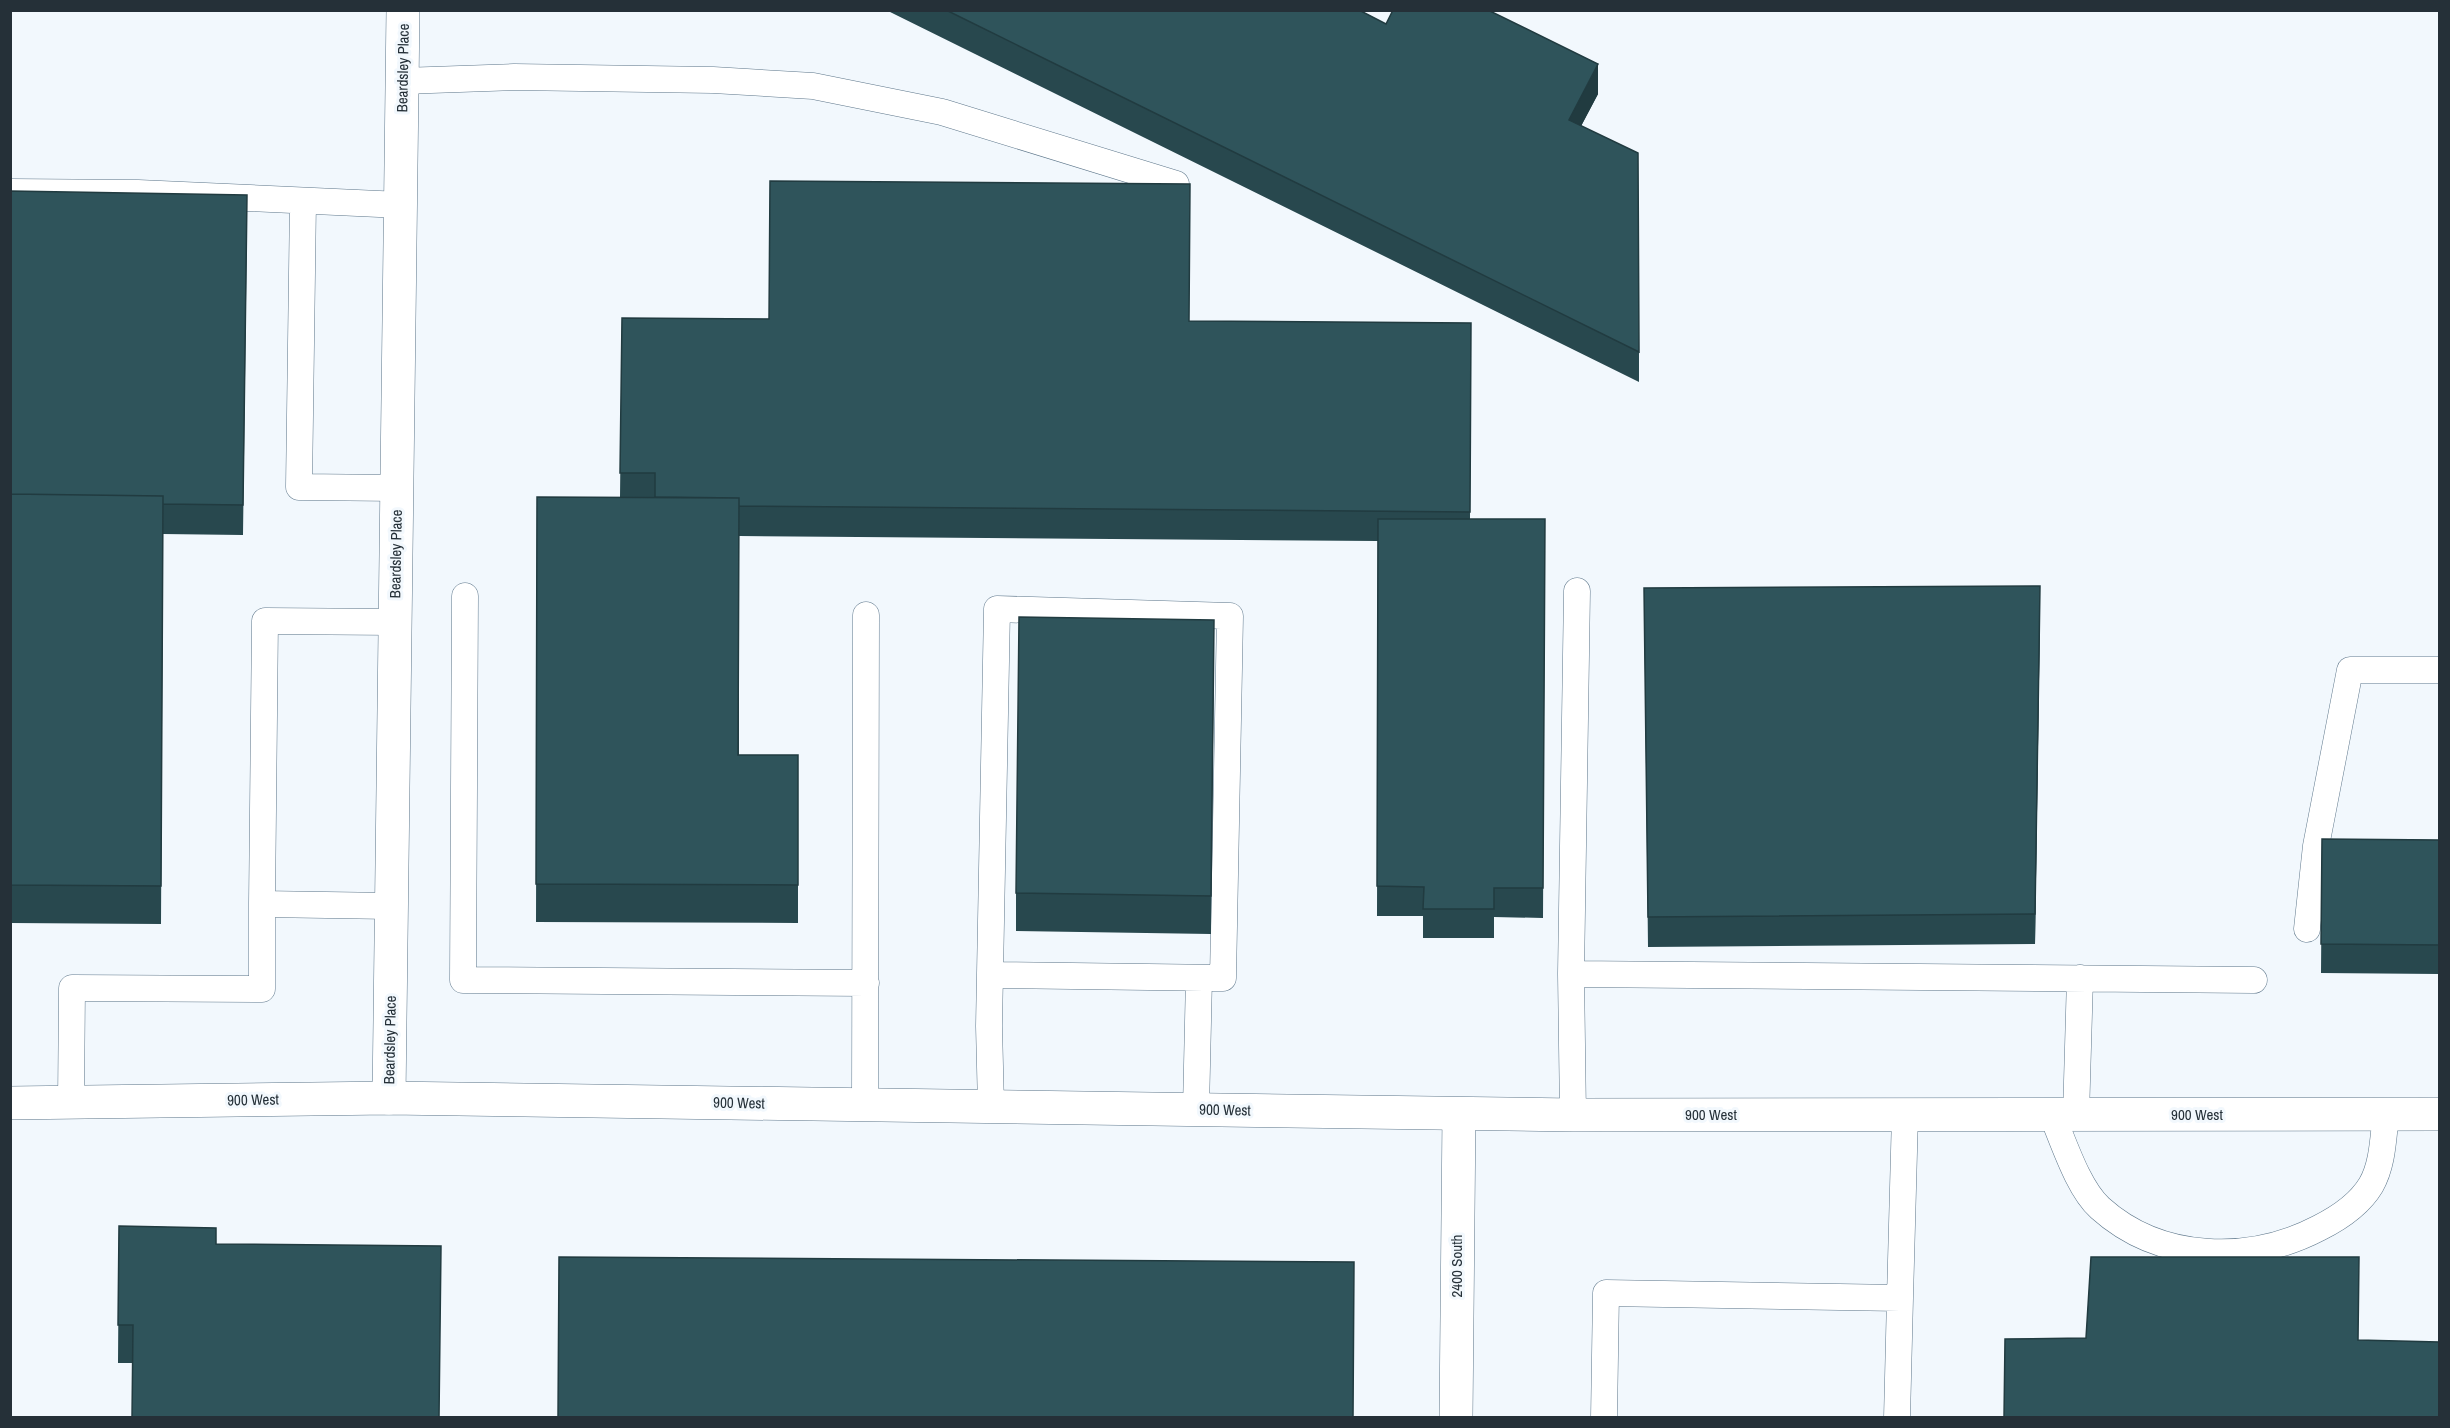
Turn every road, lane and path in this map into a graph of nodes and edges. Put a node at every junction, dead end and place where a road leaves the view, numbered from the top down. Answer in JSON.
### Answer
{"nodes":[{"id":1,"x":403,"y":10,"type":"edge"},
{"id":2,"x":402,"y":81,"type":"junction"},
{"id":3,"x":1176,"y":184,"type":"edge"},
{"id":4,"x":10,"y":192,"type":"edge"},
{"id":5,"x":303,"y":201,"type":"junction"},
{"id":6,"x":401,"y":205,"type":"junction"},
{"id":7,"x":397,"y":488,"type":"junction"},
{"id":8,"x":1577,"y":591,"type":"dead end"},
{"id":9,"x":465,"y":596,"type":"dead end"},
{"id":10,"x":866,"y":615,"type":"dead end"},
{"id":11,"x":395,"y":622,"type":"junction"},
{"id":12,"x":2439,"y":670,"type":"edge"},
{"id":13,"x":262,"y":904,"type":"junction"},
{"id":14,"x":392,"y":906,"type":"junction"},
{"id":15,"x":2307,"y":929,"type":"dead end"},
{"id":16,"x":1571,"y":974,"type":"junction"},
{"id":17,"x":990,"y":975,"type":"junction"},
{"id":18,"x":1199,"y":978,"type":"junction"},
{"id":19,"x":2080,"y":978,"type":"junction"},
{"id":20,"x":2254,"y":980,"type":"dead end"},
{"id":21,"x":866,"y":983,"type":"junction"},
{"id":22,"x":389,"y":1098,"type":"junction"},
{"id":23,"x":71,"y":1102,"type":"junction"},
{"id":24,"x":10,"y":1103,"type":"edge"},
{"id":25,"x":865,"y":1105,"type":"junction"},
{"id":26,"x":991,"y":1107,"type":"junction"},
{"id":27,"x":1196,"y":1109,"type":"junction"},
{"id":28,"x":1459,"y":1114,"type":"junction"},
{"id":29,"x":2386,"y":1114,"type":"junction"},
{"id":30,"x":2439,"y":1114,"type":"edge"},
{"id":31,"x":1572,"y":1115,"type":"junction"},
{"id":32,"x":1905,"y":1115,"type":"junction"},
{"id":33,"x":2064,"y":1116,"type":"junction"},
{"id":34,"x":1899,"y":1298,"type":"junction"},
{"id":35,"x":1456,"y":1418,"type":"edge"},
{"id":36,"x":1604,"y":1418,"type":"edge"},
{"id":37,"x":1897,"y":1418,"type":"edge"}],
"edges":[{"from":1,"to":2,"type":"main road","name":"Beardsley Place"},
{"from":2,"to":3,"type":"lane"},
{"from":2,"to":6,"type":"main road","name":"Beardsley Place"},
{"from":4,"to":5,"type":"lane"},
{"from":5,"to":6,"type":"lane"},
{"from":5,"to":7,"type":"lane"},
{"from":6,"to":7,"type":"main road","name":"Beardsley Place"},
{"from":7,"to":11,"type":"main road","name":"Beardsley Place"},
{"from":8,"to":16,"type":"lane"},
{"from":9,"to":21,"type":"lane"},
{"from":10,"to":21,"type":"lane"},
{"from":11,"to":13,"type":"lane"},
{"from":11,"to":14,"type":"main road","name":"Beardsley Place"},
{"from":12,"to":15,"type":"lane"},
{"from":13,"to":14,"type":"lane"},
{"from":13,"to":23,"type":"lane"},
{"from":14,"to":22,"type":"main road","name":"Beardsley Place"},
{"from":16,"to":19,"type":"lane"},
{"from":16,"to":31,"type":"lane"},
{"from":17,"to":18,"type":"lane"},
{"from":17,"to":18,"type":"lane"},
{"from":17,"to":26,"type":"lane"},
{"from":18,"to":27,"type":"lane"},
{"from":19,"to":20,"type":"lane"},
{"from":19,"to":33,"type":"lane"},
{"from":21,"to":25,"type":"lane"},
{"from":22,"to":23,"type":"main road","name":"900 West"},
{"from":22,"to":25,"type":"main road","name":"900 West"},
{"from":23,"to":24,"type":"main road","name":"900 West"},
{"from":25,"to":26,"type":"main road","name":"900 West"},
{"from":26,"to":27,"type":"main road","name":"900 West"},
{"from":27,"to":28,"type":"main road","name":"900 West"},
{"from":28,"to":31,"type":"main road","name":"900 West"},
{"from":28,"to":35,"type":"main road","name":"2400 South"},
{"from":29,"to":30,"type":"main road","name":"900 West"},
{"from":29,"to":33,"type":"main road","name":"900 West"},
{"from":29,"to":33,"type":"lane"},
{"from":31,"to":32,"type":"main road","name":"900 West"},
{"from":32,"to":33,"type":"main road","name":"900 West"},
{"from":32,"to":34,"type":"lane"},
{"from":34,"to":36,"type":"lane"},
{"from":34,"to":37,"type":"lane"}]}
